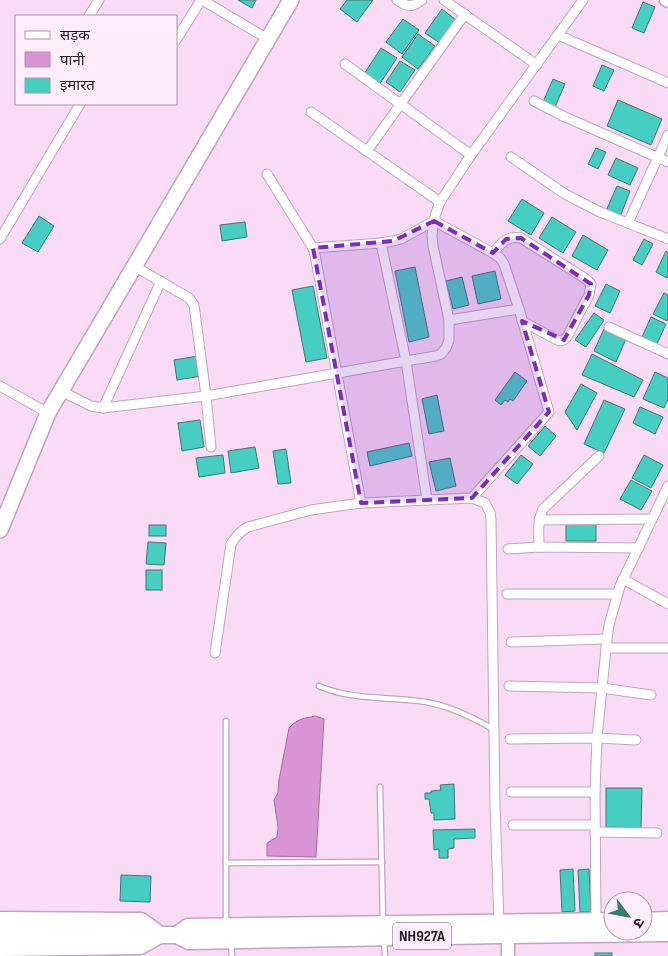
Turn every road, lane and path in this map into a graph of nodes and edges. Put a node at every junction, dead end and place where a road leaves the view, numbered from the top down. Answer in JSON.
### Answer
{"nodes":[{"id":1,"x":99,"y":0,"type":"edge"},
{"id":2,"x":202,"y":0,"type":"edge"},
{"id":3,"x":291,"y":0,"type":"edge"},
{"id":4,"x":397,"y":0,"type":"edge"},
{"id":5,"x":422,"y":0,"type":"edge"},
{"id":6,"x":444,"y":0,"type":"edge"},
{"id":7,"x":583,"y":0,"type":"edge"},
{"id":8,"x":465,"y":14,"type":"junction"},
{"id":9,"x":90,"y":15,"type":"edge"},
{"id":10,"x":558,"y":35,"type":"junction"},
{"id":11,"x":178,"y":37,"type":"edge"},
{"id":12,"x":268,"y":39,"type":"junction"},
{"id":13,"x":345,"y":64,"type":"dead end"},
{"id":14,"x":537,"y":65,"type":"junction"},
{"id":15,"x":668,"y":83,"type":"edge"},
{"id":16,"x":534,"y":101,"type":"dead end"},
{"id":17,"x":401,"y":104,"type":"junction"},
{"id":18,"x":79,"y":105,"type":"edge"},
{"id":19,"x":311,"y":112,"type":"dead end"},
{"id":20,"x":668,"y":135,"type":"edge"},
{"id":21,"x":367,"y":151,"type":"junction"},
{"id":22,"x":471,"y":155,"type":"junction"},
{"id":23,"x":511,"y":157,"type":"dead end"},
{"id":24,"x":658,"y":158,"type":"junction"},
{"id":25,"x":668,"y":162,"type":"edge"},
{"id":26,"x":267,"y":174,"type":"dead end"},
{"id":27,"x":440,"y":202,"type":"junction"},
{"id":28,"x":0,"y":218,"type":"edge"},
{"id":29,"x":434,"y":221,"type":"junction"},
{"id":30,"x":628,"y":223,"type":"junction"},
{"id":31,"x":9,"y":224,"type":"junction"},
{"id":32,"x":668,"y":239,"type":"edge"},
{"id":33,"x":0,"y":240,"type":"edge"},
{"id":34,"x":381,"y":243,"type":"junction"},
{"id":35,"x":313,"y":248,"type":"junction"},
{"id":36,"x":493,"y":253,"type":"junction"},
{"id":37,"x":141,"y":270,"type":"junction"},
{"id":38,"x":161,"y":281,"type":"junction"},
{"id":39,"x":519,"y":309,"type":"junction"},
{"id":40,"x":449,"y":320,"type":"junction"},
{"id":41,"x":522,"y":321,"type":"junction"},
{"id":42,"x":609,"y":327,"type":"dead end"},
{"id":43,"x":668,"y":354,"type":"edge"},
{"id":44,"x":406,"y":361,"type":"junction"},
{"id":45,"x":338,"y":372,"type":"junction"},
{"id":46,"x":0,"y":386,"type":"edge"},
{"id":47,"x":61,"y":391,"type":"junction"},
{"id":48,"x":206,"y":396,"type":"junction"},
{"id":49,"x":103,"y":408,"type":"junction"},
{"id":50,"x":48,"y":412,"type":"junction"},
{"id":51,"x":211,"y":447,"type":"dead end"},
{"id":52,"x":599,"y":456,"type":"dead end"},
{"id":53,"x":668,"y":486,"type":"edge"},
{"id":54,"x":472,"y":498,"type":"junction"},
{"id":55,"x":426,"y":500,"type":"junction"},
{"id":56,"x":361,"y":502,"type":"junction"},
{"id":57,"x":652,"y":519,"type":"junction"},
{"id":58,"x":539,"y":520,"type":"junction"},
{"id":59,"x":0,"y":530,"type":"edge"},
{"id":60,"x":539,"y":547,"type":"junction"},
{"id":61,"x":639,"y":548,"type":"junction"},
{"id":62,"x":508,"y":549,"type":"dead end"},
{"id":63,"x":623,"y":579,"type":"junction"},
{"id":64,"x":507,"y":594,"type":"dead end"},
{"id":65,"x":618,"y":594,"type":"junction"},
{"id":66,"x":668,"y":604,"type":"edge"},
{"id":67,"x":511,"y":642,"type":"dead end"},
{"id":68,"x":607,"y":644,"type":"junction"},
{"id":69,"x":668,"y":648,"type":"edge"},
{"id":70,"x":214,"y":653,"type":"dead end"},
{"id":71,"x":319,"y":686,"type":"dead end"},
{"id":72,"x":509,"y":686,"type":"dead end"},
{"id":73,"x":602,"y":688,"type":"junction"},
{"id":74,"x":651,"y":695,"type":"dead end"},
{"id":75,"x":226,"y":721,"type":"dead end"},
{"id":76,"x":494,"y":729,"type":"junction"},
{"id":77,"x":597,"y":738,"type":"junction"},
{"id":78,"x":510,"y":740,"type":"dead end"},
{"id":79,"x":636,"y":740,"type":"dead end"},
{"id":80,"x":380,"y":787,"type":"dead end"},
{"id":81,"x":511,"y":792,"type":"dead end"},
{"id":82,"x":595,"y":792,"type":"junction"},
{"id":83,"x":513,"y":825,"type":"dead end"},
{"id":84,"x":595,"y":828,"type":"junction"},
{"id":85,"x":657,"y":833,"type":"dead end"},
{"id":86,"x":382,"y":862,"type":"junction"},
{"id":87,"x":226,"y":863,"type":"junction"},
{"id":88,"x":0,"y":920,"type":"edge"},
{"id":89,"x":668,"y":920,"type":"edge"},
{"id":90,"x":653,"y":921,"type":"edge"},
{"id":91,"x":596,"y":922,"type":"junction"},
{"id":92,"x":603,"y":922,"type":"edge"},
{"id":93,"x":503,"y":929,"type":"junction"},
{"id":94,"x":384,"y":930,"type":"junction"},
{"id":95,"x":668,"y":933,"type":"edge"},
{"id":96,"x":0,"y":934,"type":"edge"},
{"id":97,"x":160,"y":934,"type":"junction"},
{"id":98,"x":230,"y":941,"type":"edge"},
{"id":99,"x":0,"y":948,"type":"edge"},
{"id":100,"x":385,"y":956,"type":"edge"},
{"id":101,"x":508,"y":956,"type":"edge"}],
"edges":[{"from":1,"to":9,"type":"street"},
{"from":2,"to":11,"type":"street"},
{"from":2,"to":12,"type":"street"},
{"from":3,"to":12,"type":"main road"},
{"from":4,"to":5,"type":"street"},
{"from":6,"to":8,"type":"street"},
{"from":7,"to":10,"type":"street"},
{"from":8,"to":14,"type":"street"},
{"from":8,"to":17,"type":"street"},
{"from":10,"to":14,"type":"street"},
{"from":10,"to":15,"type":"street"},
{"from":12,"to":37,"type":"main road"},
{"from":13,"to":17,"type":"street"},
{"from":14,"to":22,"type":"street"},
{"from":16,"to":24,"type":"street"},
{"from":17,"to":21,"type":"street"},
{"from":17,"to":22,"type":"street"},
{"from":18,"to":31,"type":"street"},
{"from":19,"to":21,"type":"street"},
{"from":20,"to":24,"type":"street"},
{"from":21,"to":27,"type":"street"},
{"from":22,"to":27,"type":"street"},
{"from":23,"to":30,"type":"street"},
{"from":24,"to":25,"type":"street"},
{"from":24,"to":30,"type":"street"},
{"from":26,"to":35,"type":"street"},
{"from":27,"to":29,"type":"street"},
{"from":28,"to":31,"type":"street"},
{"from":29,"to":34,"type":"street"},
{"from":29,"to":36,"type":"street"},
{"from":29,"to":40,"type":"street"},
{"from":30,"to":32,"type":"street"},
{"from":31,"to":33,"type":"street"},
{"from":34,"to":35,"type":"street"},
{"from":34,"to":44,"type":"street"},
{"from":35,"to":45,"type":"street"},
{"from":36,"to":39,"type":"street"},
{"from":36,"to":41,"type":"street"},
{"from":37,"to":38,"type":"street"},
{"from":37,"to":47,"type":"main road"},
{"from":38,"to":48,"type":"street"},
{"from":38,"to":49,"type":"street"},
{"from":39,"to":40,"type":"street"},
{"from":39,"to":41,"type":"street"},
{"from":40,"to":44,"type":"street"},
{"from":41,"to":54,"type":"street"},
{"from":42,"to":43,"type":"street"},
{"from":44,"to":45,"type":"street"},
{"from":44,"to":55,"type":"street"},
{"from":45,"to":48,"type":"street"},
{"from":45,"to":56,"type":"street"},
{"from":46,"to":50,"type":"street"},
{"from":47,"to":49,"type":"street"},
{"from":47,"to":50,"type":"main road"},
{"from":48,"to":49,"type":"street"},
{"from":48,"to":51,"type":"street"},
{"from":50,"to":59,"type":"main road"},
{"from":52,"to":58,"type":"street"},
{"from":53,"to":57,"type":"street"},
{"from":54,"to":55,"type":"street"},
{"from":54,"to":76,"type":"street"},
{"from":55,"to":56,"type":"street"},
{"from":56,"to":70,"type":"street"},
{"from":57,"to":58,"type":"street"},
{"from":57,"to":61,"type":"street"},
{"from":58,"to":60,"type":"street"},
{"from":60,"to":61,"type":"street"},
{"from":60,"to":62,"type":"street"},
{"from":61,"to":63,"type":"street"},
{"from":63,"to":65,"type":"street"},
{"from":63,"to":66,"type":"street"},
{"from":64,"to":65,"type":"street"},
{"from":65,"to":68,"type":"street"},
{"from":67,"to":68,"type":"street"},
{"from":68,"to":69,"type":"street"},
{"from":68,"to":73,"type":"street"},
{"from":71,"to":76,"type":"lane"},
{"from":72,"to":73,"type":"street"},
{"from":73,"to":74,"type":"street"},
{"from":73,"to":77,"type":"street"},
{"from":75,"to":87,"type":"lane"},
{"from":76,"to":93,"type":"street"},
{"from":77,"to":78,"type":"street"},
{"from":77,"to":79,"type":"street"},
{"from":77,"to":82,"type":"street"},
{"from":80,"to":86,"type":"lane"},
{"from":81,"to":82,"type":"street"},
{"from":82,"to":84,"type":"street"},
{"from":83,"to":84,"type":"street"},
{"from":84,"to":85,"type":"street"},
{"from":84,"to":91,"type":"street"},
{"from":86,"to":87,"type":"lane"},
{"from":86,"to":94,"type":"lane"},
{"from":87,"to":98,"type":"lane"},
{"from":88,"to":97,"type":"highway"},
{"from":89,"to":90,"type":"highway"},
{"from":91,"to":92,"type":"highway","number":"NH927A"},
{"from":91,"to":93,"type":"highway","number":"NH927A"},
{"from":93,"to":94,"type":"highway","number":"NH927A"},
{"from":93,"to":95,"type":"highway","number":"NH927A"},
{"from":93,"to":101,"type":"main road"},
{"from":94,"to":98,"type":"highway","number":"NH927A"},
{"from":94,"to":100,"type":"lane"},
{"from":96,"to":97,"type":"highway","number":"NH927A"},
{"from":97,"to":98,"type":"highway","number":"NH927A"},
{"from":97,"to":99,"type":"highway"}]}
